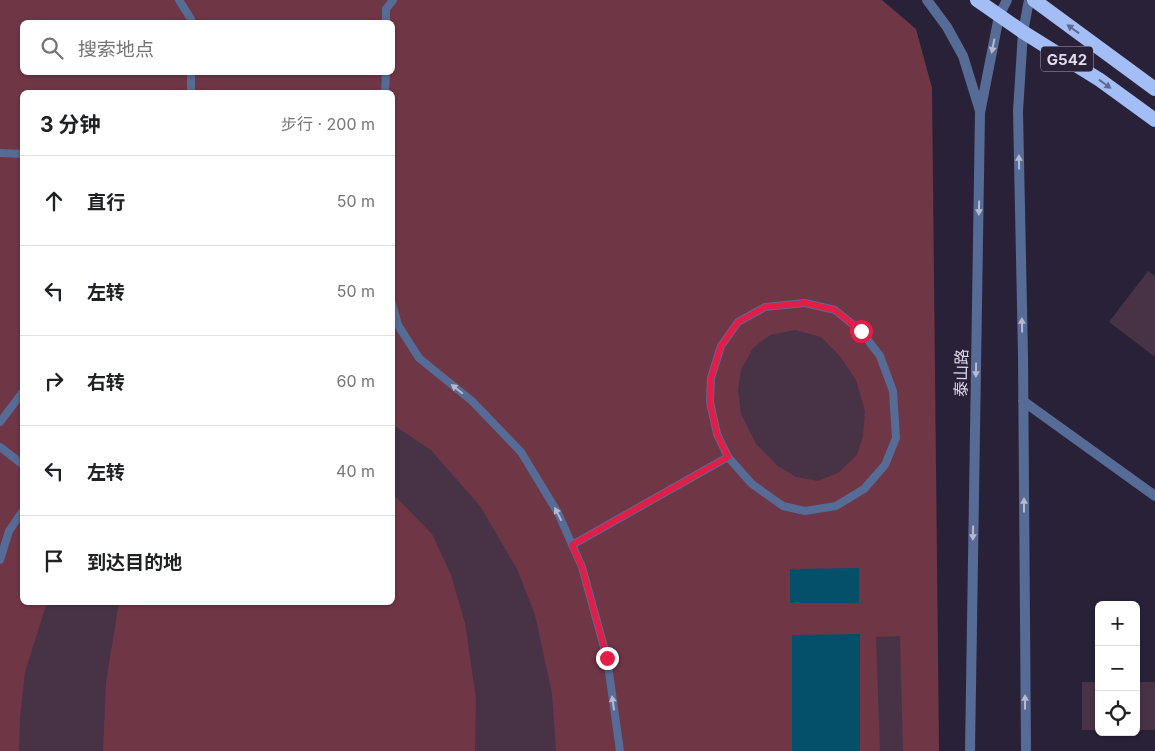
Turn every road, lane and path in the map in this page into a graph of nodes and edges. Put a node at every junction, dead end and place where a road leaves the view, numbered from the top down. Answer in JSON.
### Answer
{"nodes":[{"id":1,"x":179,"y":0,"type":"edge"},
{"id":2,"x":393,"y":0,"type":"edge"},
{"id":3,"x":927,"y":0,"type":"edge"},
{"id":4,"x":977,"y":0,"type":"edge"},
{"id":5,"x":1007,"y":0,"type":"edge"},
{"id":6,"x":1029,"y":0,"type":"edge"},
{"id":7,"x":1034,"y":0,"type":"edge"},
{"id":8,"x":1000,"y":16,"type":"junction"},
{"id":9,"x":191,"y":20,"type":"edge"},
{"id":10,"x":386,"y":20,"type":"edge"},
{"id":11,"x":1023,"y":32,"type":"junction"},
{"id":12,"x":191,"y":75,"type":"edge"},
{"id":13,"x":386,"y":75,"type":"edge"},
{"id":14,"x":1155,"y":89,"type":"edge"},
{"id":15,"x":191,"y":90,"type":"edge"},
{"id":16,"x":385,"y":90,"type":"edge"},
{"id":17,"x":980,"y":112,"type":"junction"},
{"id":18,"x":1155,"y":120,"type":"edge"},
{"id":19,"x":0,"y":153,"type":"edge"},
{"id":20,"x":20,"y":154,"type":"edge"},
{"id":21,"x":395,"y":314,"type":"edge"},
{"id":22,"x":20,"y":396,"type":"edge"},
{"id":23,"x":1023,"y":400,"type":"junction"},
{"id":24,"x":0,"y":422,"type":"edge"},
{"id":25,"x":0,"y":447,"type":"edge"},
{"id":26,"x":728,"y":457,"type":"junction"},
{"id":27,"x":20,"y":462,"type":"edge"},
{"id":28,"x":1155,"y":496,"type":"edge"},
{"id":29,"x":20,"y":515,"type":"edge"},
{"id":30,"x":572,"y":545,"type":"junction"},
{"id":31,"x":0,"y":560,"type":"edge"},
{"id":32,"x":620,"y":751,"type":"edge"},
{"id":33,"x":970,"y":751,"type":"edge"},
{"id":34,"x":1026,"y":751,"type":"edge"}],
"edges":[{"from":1,"to":9,"type":"lane"},
{"from":2,"to":10,"type":"lane"},
{"from":3,"to":17,"type":"street"},
{"from":4,"to":8,"type":"highway","number":"G542"},
{"from":5,"to":8,"type":"street","name":"泰山路"},
{"from":6,"to":11,"type":"street"},
{"from":14,"to":7,"type":"highway","number":"G542","one_way":true},
{"from":8,"to":11,"type":"highway","number":"G542"},
{"from":8,"to":17,"type":"street","name":"泰山路","one_way":true},
{"from":11,"to":18,"type":"highway","number":"G542","one_way":true},
{"from":23,"to":11,"type":"street","one_way":true},
{"from":12,"to":15,"type":"lane"},
{"from":13,"to":16,"type":"lane"},
{"from":17,"to":33,"type":"street","name":"泰山路","one_way":true},
{"from":19,"to":20,"type":"lane"},
{"from":30,"to":21,"type":"lane","one_way":true},
{"from":22,"to":24,"type":"lane"},
{"from":23,"to":28,"type":"street"},
{"from":34,"to":23,"type":"street","one_way":true},
{"from":25,"to":27,"type":"lane"},
{"from":26,"to":26,"type":"lane"},
{"from":26,"to":30,"type":"lane"},
{"from":29,"to":31,"type":"lane"},
{"from":32,"to":30,"type":"lane","one_way":true}]}
